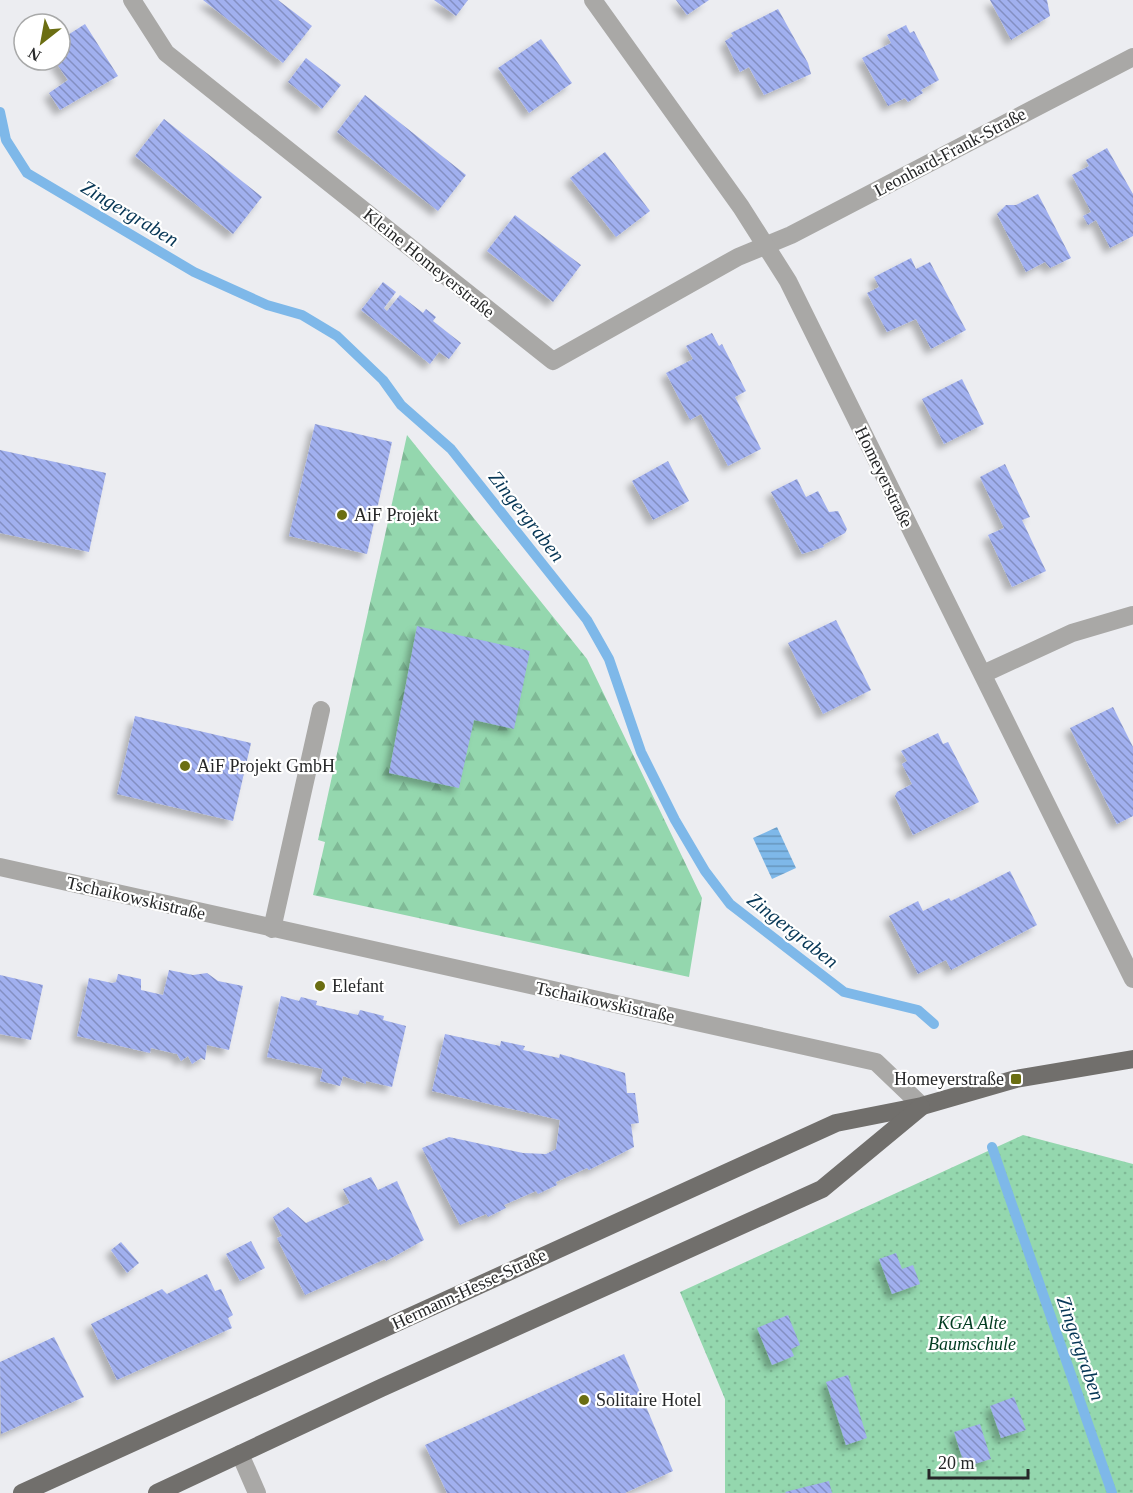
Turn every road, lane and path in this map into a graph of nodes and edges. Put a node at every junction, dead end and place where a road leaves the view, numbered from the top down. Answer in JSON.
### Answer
{"nodes":[{"id":1,"x":132,"y":0,"type":"edge"},
{"id":2,"x":593,"y":0,"type":"edge"},
{"id":3,"x":1133,"y":57,"type":"edge"},
{"id":4,"x":765,"y":245,"type":"junction"},
{"id":5,"x":1133,"y":615,"type":"edge"},
{"id":6,"x":983,"y":674,"type":"junction"},
{"id":7,"x":321,"y":710,"type":"dead end"},
{"id":8,"x":0,"y":867,"type":"edge"},
{"id":9,"x":272,"y":929,"type":"junction"},
{"id":10,"x":1133,"y":979,"type":"edge"},
{"id":11,"x":1133,"y":1059,"type":"edge"},
{"id":12,"x":922,"y":1106,"type":"junction"},
{"id":13,"x":240,"y":1454,"type":"junction"},
{"id":14,"x":22,"y":1493,"type":"edge"},
{"id":15,"x":157,"y":1493,"type":"edge"},
{"id":16,"x":257,"y":1493,"type":"edge"}],
"edges":[{"from":1,"to":4,"type":"street","name":"Kleine Homeyerstraße"},
{"from":2,"to":4,"type":"street","name":"Homeyerstraße"},
{"from":3,"to":4,"type":"street","name":"Leonhard-Frank-Straße"},
{"from":4,"to":6,"type":"street","name":"Homeyerstraße"},
{"from":5,"to":6,"type":"street"},
{"from":6,"to":10,"type":"street","name":"Homeyerstraße"},
{"from":7,"to":9,"type":"street"},
{"from":8,"to":9,"type":"street","name":"Tschaikowskistraße"},
{"from":9,"to":12,"type":"street","name":"Tschaikowskistraße"},
{"from":11,"to":12,"type":"main road","name":"Hermann-Hesse-Straße"},
{"from":12,"to":13,"type":"main road","name":"Hermann-Hesse-Straße"},
{"from":12,"to":14,"type":"main road","name":"Hermann-Hesse-Straße"},
{"from":13,"to":15,"type":"main road","name":"Hermann-Hesse-Straße"},
{"from":13,"to":16,"type":"street"}]}
